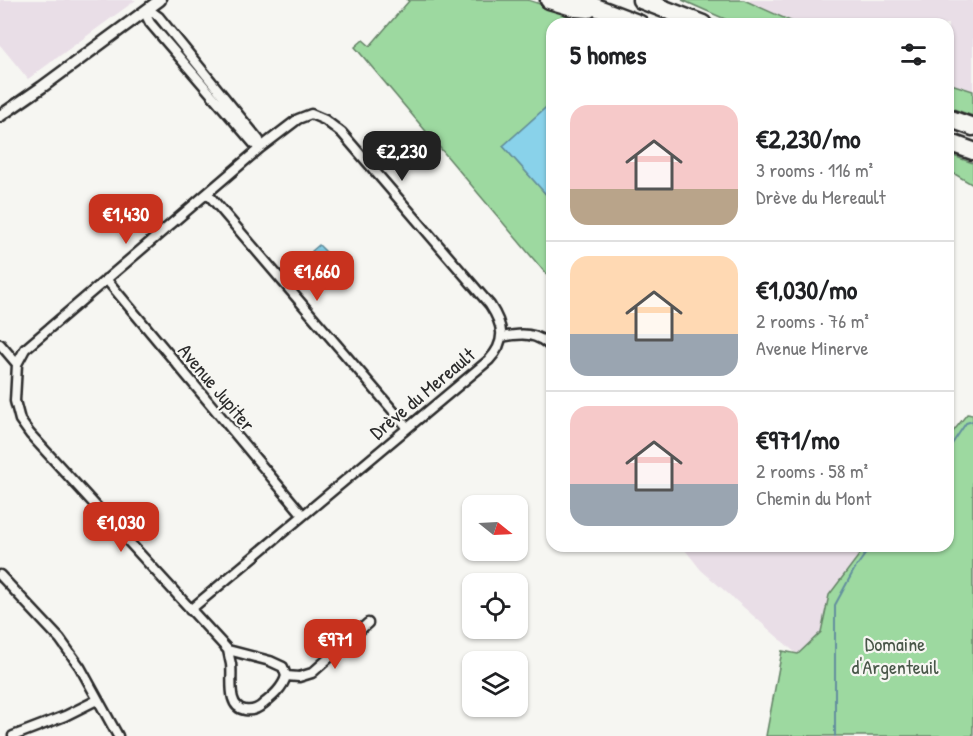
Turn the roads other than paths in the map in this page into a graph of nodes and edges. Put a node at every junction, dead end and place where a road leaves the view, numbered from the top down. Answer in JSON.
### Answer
{"nodes":[{"id":1,"x":160,"y":0,"type":"edge"},
{"id":2,"x":549,"y":0,"type":"edge"},
{"id":3,"x":577,"y":0,"type":"edge"},
{"id":4,"x":641,"y":0,"type":"edge"},
{"id":5,"x":667,"y":0,"type":"edge"},
{"id":6,"x":148,"y":9,"type":"junction"},
{"id":7,"x":603,"y":10,"type":"junction"},
{"id":8,"x":624,"y":18,"type":"edge"},
{"id":9,"x":688,"y":18,"type":"edge"},
{"id":10,"x":693,"y":18,"type":"edge"},
{"id":11,"x":0,"y":116,"type":"edge"},
{"id":12,"x":954,"y":120,"type":"edge"},
{"id":13,"x":973,"y":127,"type":"edge"},
{"id":14,"x":954,"y":144,"type":"edge"},
{"id":15,"x":260,"y":148,"type":"junction"},
{"id":16,"x":973,"y":151,"type":"edge"},
{"id":17,"x":208,"y":194,"type":"junction"},
{"id":18,"x":106,"y":279,"type":"junction"},
{"id":19,"x":502,"y":337,"type":"junction"},
{"id":20,"x":546,"y":341,"type":"edge"},
{"id":21,"x":0,"y":344,"type":"edge"},
{"id":22,"x":17,"y":364,"type":"junction"},
{"id":23,"x":407,"y":427,"type":"junction"},
{"id":24,"x":303,"y":515,"type":"junction"},
{"id":25,"x":0,"y":575,"type":"edge"},
{"id":26,"x":190,"y":610,"type":"junction"},
{"id":27,"x":368,"y":623,"type":"dead end"},
{"id":28,"x":228,"y":651,"type":"junction"},
{"id":29,"x":286,"y":676,"type":"junction"},
{"id":30,"x":98,"y":700,"type":"junction"},
{"id":31,"x":13,"y":736,"type":"edge"},
{"id":32,"x":118,"y":736,"type":"edge"}],
"edges":[{"from":1,"to":6,"type":"street"},
{"from":2,"to":7,"type":"highway"},
{"from":3,"to":7,"type":"highway"},
{"from":4,"to":9,"type":"highway"},
{"from":5,"to":10,"type":"highway"},
{"from":6,"to":11,"type":"street"},
{"from":6,"to":15,"type":"street"},
{"from":7,"to":8,"type":"highway"},
{"from":12,"to":13,"type":"highway"},
{"from":14,"to":16,"type":"highway"},
{"from":15,"to":17,"type":"street"},
{"from":15,"to":19,"type":"street"},
{"from":17,"to":18,"type":"street"},
{"from":17,"to":23,"type":"street"},
{"from":18,"to":22,"type":"street"},
{"from":18,"to":24,"type":"street","name":"Avenue Jupiter"},
{"from":19,"to":20,"type":"street"},
{"from":19,"to":23,"type":"street","name":"Drève du Mereault"},
{"from":21,"to":22,"type":"street"},
{"from":22,"to":26,"type":"street"},
{"from":23,"to":24,"type":"street","name":"Drève du Mereault"},
{"from":24,"to":26,"type":"street","name":"Drève du Mereault"},
{"from":25,"to":30,"type":"street"},
{"from":26,"to":28,"type":"street"},
{"from":27,"to":29,"type":"street"},
{"from":28,"to":29,"type":"street"},
{"from":28,"to":29,"type":"street"},
{"from":30,"to":31,"type":"street"},
{"from":30,"to":32,"type":"street"}]}
